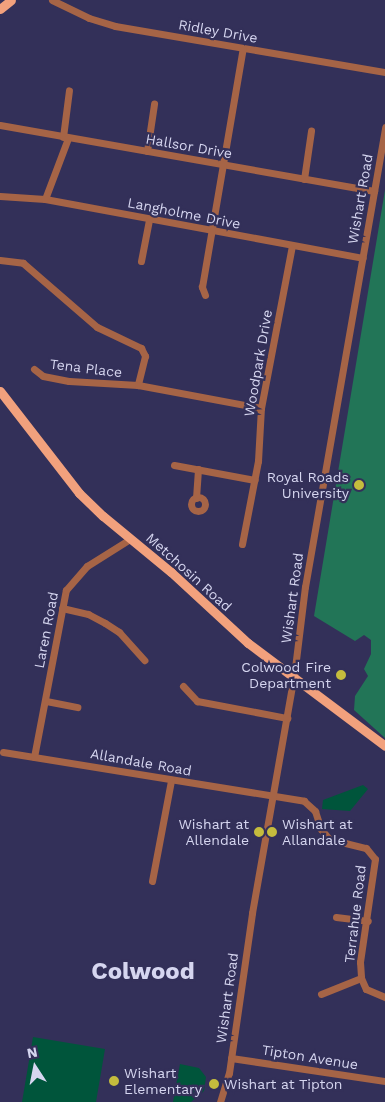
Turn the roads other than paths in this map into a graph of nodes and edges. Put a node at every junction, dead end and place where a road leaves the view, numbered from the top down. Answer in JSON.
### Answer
{"nodes":[{"id":1,"x":11,"y":0,"type":"edge"},
{"id":2,"x":52,"y":0,"type":"edge"},
{"id":3,"x":0,"y":8,"type":"edge"},
{"id":4,"x":243,"y":48,"type":"junction"},
{"id":5,"x":385,"y":72,"type":"edge"},
{"id":6,"x":69,"y":90,"type":"dead end"},
{"id":7,"x":154,"y":104,"type":"dead end"},
{"id":8,"x":0,"y":125,"type":"edge"},
{"id":9,"x":385,"y":127,"type":"edge"},
{"id":10,"x":310,"y":132,"type":"dead end"},
{"id":11,"x":65,"y":137,"type":"junction"},
{"id":12,"x":147,"y":150,"type":"junction"},
{"id":13,"x":224,"y":165,"type":"junction"},
{"id":14,"x":304,"y":179,"type":"junction"},
{"id":15,"x":374,"y":192,"type":"junction"},
{"id":16,"x":0,"y":196,"type":"edge"},
{"id":17,"x":45,"y":199,"type":"junction"},
{"id":18,"x":149,"y":220,"type":"junction"},
{"id":19,"x":212,"y":231,"type":"junction"},
{"id":20,"x":292,"y":246,"type":"junction"},
{"id":21,"x":362,"y":258,"type":"junction"},
{"id":22,"x":0,"y":260,"type":"edge"},
{"id":23,"x":141,"y":261,"type":"dead end"},
{"id":24,"x":205,"y":295,"type":"dead end"},
{"id":25,"x":34,"y":370,"type":"dead end"},
{"id":26,"x":138,"y":385,"type":"junction"},
{"id":27,"x":0,"y":392,"type":"edge"},
{"id":28,"x":261,"y":408,"type":"junction"},
{"id":29,"x":174,"y":465,"type":"dead end"},
{"id":30,"x":198,"y":469,"type":"junction"},
{"id":31,"x":254,"y":480,"type":"junction"},
{"id":32,"x":196,"y":498,"type":"dead end"},
{"id":33,"x":130,"y":538,"type":"junction"},
{"id":34,"x":242,"y":544,"type":"dead end"},
{"id":35,"x":62,"y":608,"type":"junction"},
{"id":36,"x":144,"y":660,"type":"dead end"},
{"id":37,"x":294,"y":676,"type":"junction"},
{"id":38,"x":183,"y":686,"type":"dead end"},
{"id":39,"x":46,"y":701,"type":"junction"},
{"id":40,"x":77,"y":707,"type":"dead end"},
{"id":41,"x":287,"y":718,"type":"junction"},
{"id":42,"x":385,"y":746,"type":"edge"},
{"id":43,"x":3,"y":752,"type":"dead end"},
{"id":44,"x":34,"y":757,"type":"junction"},
{"id":45,"x":171,"y":780,"type":"junction"},
{"id":46,"x":274,"y":798,"type":"junction"},
{"id":47,"x":152,"y":882,"type":"dead end"},
{"id":48,"x":336,"y":916,"type":"dead end"},
{"id":49,"x":368,"y":921,"type":"junction"},
{"id":50,"x":361,"y":978,"type":"junction"},
{"id":51,"x":321,"y":994,"type":"dead end"},
{"id":52,"x":385,"y":996,"type":"edge"},
{"id":53,"x":231,"y":1058,"type":"junction"},
{"id":54,"x":385,"y":1081,"type":"edge"},
{"id":55,"x":220,"y":1102,"type":"edge"}],
"edges":[{"from":1,"to":3,"type":"main road"},
{"from":2,"to":4,"type":"street","name":"Ridley Drive"},
{"from":4,"to":5,"type":"street","name":"Ridley Drive"},
{"from":4,"to":13,"type":"street"},
{"from":6,"to":11,"type":"street"},
{"from":7,"to":12,"type":"street"},
{"from":8,"to":11,"type":"street","name":"Hallsor Drive"},
{"from":9,"to":15,"type":"street","name":"Wishart Road"},
{"from":10,"to":14,"type":"street"},
{"from":11,"to":12,"type":"street","name":"Hallsor Drive"},
{"from":11,"to":17,"type":"street"},
{"from":12,"to":13,"type":"street","name":"Hallsor Drive"},
{"from":13,"to":14,"type":"street","name":"Hallsor Drive"},
{"from":13,"to":19,"type":"street"},
{"from":14,"to":15,"type":"street","name":"Hallsor Drive"},
{"from":15,"to":21,"type":"street","name":"Wishart Road"},
{"from":16,"to":17,"type":"street","name":"Langholme Drive"},
{"from":17,"to":18,"type":"street","name":"Langholme Drive"},
{"from":18,"to":19,"type":"street","name":"Langholme Drive"},
{"from":18,"to":23,"type":"street"},
{"from":19,"to":20,"type":"street","name":"Langholme Drive"},
{"from":19,"to":24,"type":"street"},
{"from":20,"to":21,"type":"street","name":"Langholme Drive"},
{"from":20,"to":28,"type":"street","name":"Woodpark Drive"},
{"from":21,"to":37,"type":"street","name":"Wishart Road"},
{"from":22,"to":26,"type":"street"},
{"from":25,"to":26,"type":"street","name":"Tena Place"},
{"from":26,"to":28,"type":"street","name":"Tena Place"},
{"from":27,"to":33,"type":"main road","name":"Metchosin Road"},
{"from":28,"to":31,"type":"street","name":"Woodpark Drive"},
{"from":29,"to":30,"type":"street"},
{"from":30,"to":31,"type":"street"},
{"from":30,"to":32,"type":"street"},
{"from":31,"to":34,"type":"street","name":"Woodpark Drive"},
{"from":33,"to":35,"type":"street","name":"Laren Road"},
{"from":33,"to":37,"type":"main road","name":"Metchosin Road"},
{"from":35,"to":36,"type":"street"},
{"from":35,"to":39,"type":"street","name":"Laren Road"},
{"from":37,"to":41,"type":"street","name":"Wishart Road"},
{"from":37,"to":42,"type":"main road","name":"Metchosin Road"},
{"from":38,"to":41,"type":"street"},
{"from":39,"to":40,"type":"street"},
{"from":39,"to":44,"type":"street","name":"Laren Road"},
{"from":41,"to":46,"type":"street","name":"Wishart Road"},
{"from":43,"to":44,"type":"street","name":"Allandale Road"},
{"from":44,"to":45,"type":"street","name":"Allandale Road"},
{"from":45,"to":46,"type":"street","name":"Allandale Road"},
{"from":45,"to":47,"type":"street"},
{"from":46,"to":49,"type":"street","name":"Terrahue Road"},
{"from":46,"to":53,"type":"street","name":"Wishart Road"},
{"from":48,"to":49,"type":"street"},
{"from":49,"to":50,"type":"street","name":"Terrahue Road"},
{"from":50,"to":51,"type":"street"},
{"from":50,"to":52,"type":"street","name":"Terrahue Road"},
{"from":53,"to":54,"type":"street","name":"Tipton Avenue"},
{"from":53,"to":55,"type":"street","name":"Wishart Road"}]}
